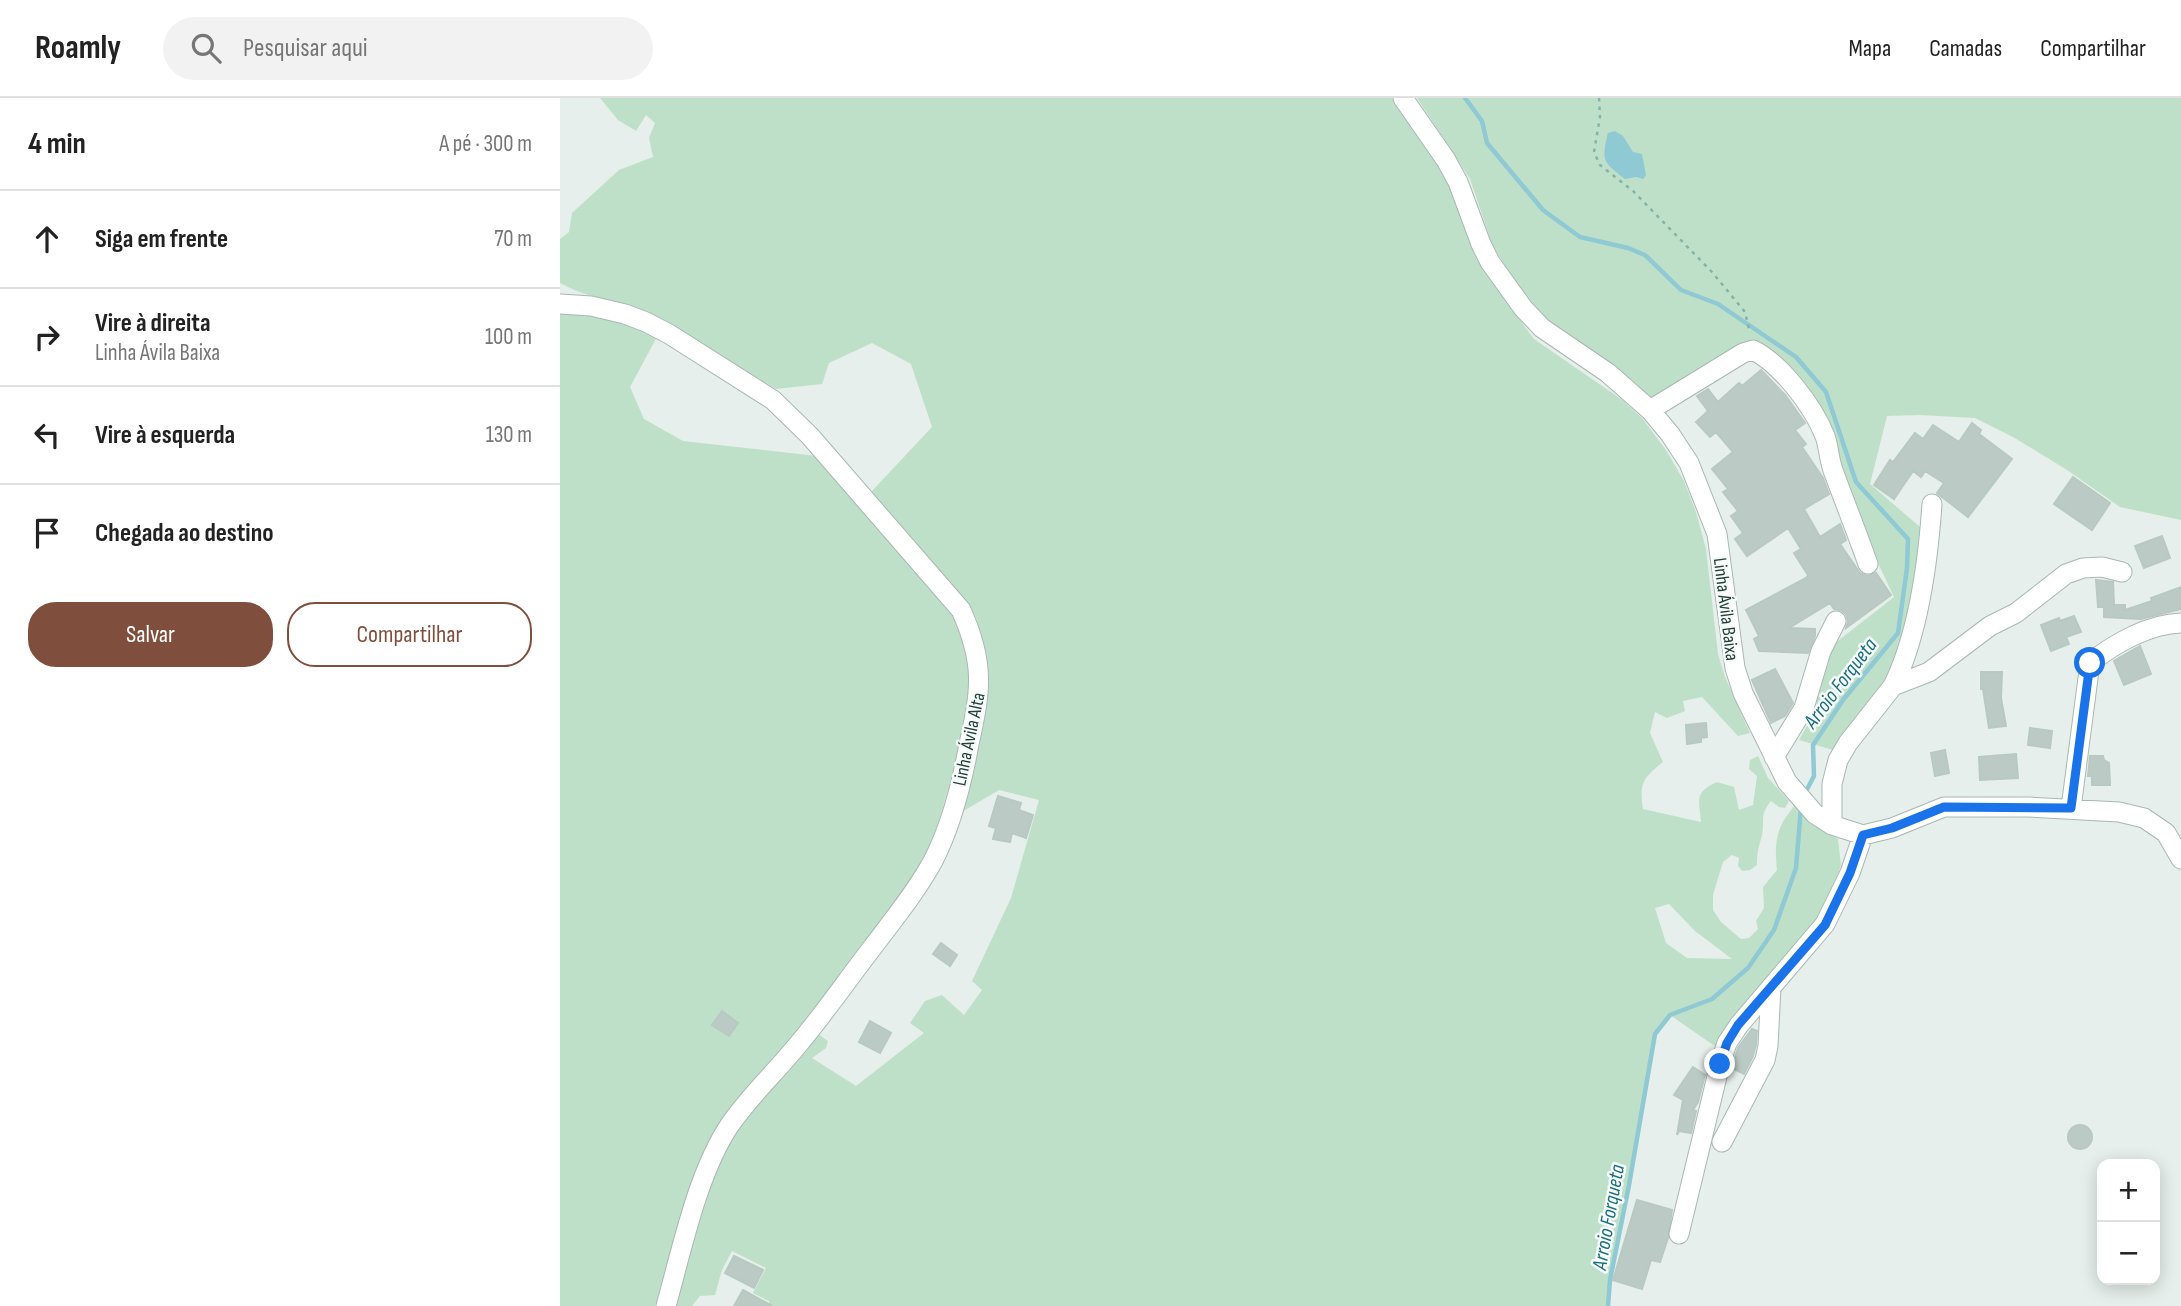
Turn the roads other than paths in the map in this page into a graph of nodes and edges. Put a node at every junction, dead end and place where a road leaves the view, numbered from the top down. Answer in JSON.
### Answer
{"nodes":[{"id":1,"x":1403,"y":98,"type":"edge"},
{"id":2,"x":560,"y":291,"type":"edge"},
{"id":3,"x":560,"y":304,"type":"edge"},
{"id":4,"x":591,"y":306,"type":"junction"},
{"id":5,"x":1650,"y":410,"type":"junction"},
{"id":6,"x":1932,"y":504,"type":"dead end"},
{"id":7,"x":1868,"y":564,"type":"dead end"},
{"id":8,"x":2122,"y":572,"type":"dead end"},
{"id":9,"x":1836,"y":621,"type":"dead end"},
{"id":10,"x":2181,"y":623,"type":"edge"},
{"id":11,"x":1893,"y":686,"type":"junction"},
{"id":12,"x":1774,"y":757,"type":"junction"},
{"id":13,"x":2071,"y":808,"type":"junction"},
{"id":14,"x":1832,"y":825,"type":"junction"},
{"id":15,"x":1863,"y":835,"type":"junction"},
{"id":16,"x":2181,"y":859,"type":"edge"},
{"id":17,"x":1771,"y":987,"type":"junction"},
{"id":18,"x":1722,"y":1142,"type":"dead end"},
{"id":19,"x":1679,"y":1234,"type":"dead end"},
{"id":20,"x":666,"y":1306,"type":"edge"}],
"edges":[{"from":1,"to":5,"type":"street","name":"Linha Ávila Baixa"},
{"from":2,"to":4,"type":"street"},
{"from":3,"to":4,"type":"street","name":"Linha Ávila Alta"},
{"from":4,"to":20,"type":"street","name":"Linha Ávila Alta"},
{"from":5,"to":7,"type":"street"},
{"from":5,"to":12,"type":"street","name":"Linha Ávila Baixa"},
{"from":6,"to":11,"type":"street"},
{"from":8,"to":11,"type":"street"},
{"from":9,"to":12,"type":"street"},
{"from":10,"to":13,"type":"street"},
{"from":11,"to":14,"type":"street"},
{"from":12,"to":14,"type":"street","name":"Linha Ávila Baixa"},
{"from":13,"to":15,"type":"street"},
{"from":13,"to":16,"type":"street"},
{"from":14,"to":15,"type":"street","name":"Linha Ávila Baixa"},
{"from":15,"to":17,"type":"street"},
{"from":17,"to":18,"type":"street"},
{"from":17,"to":19,"type":"street"}]}
